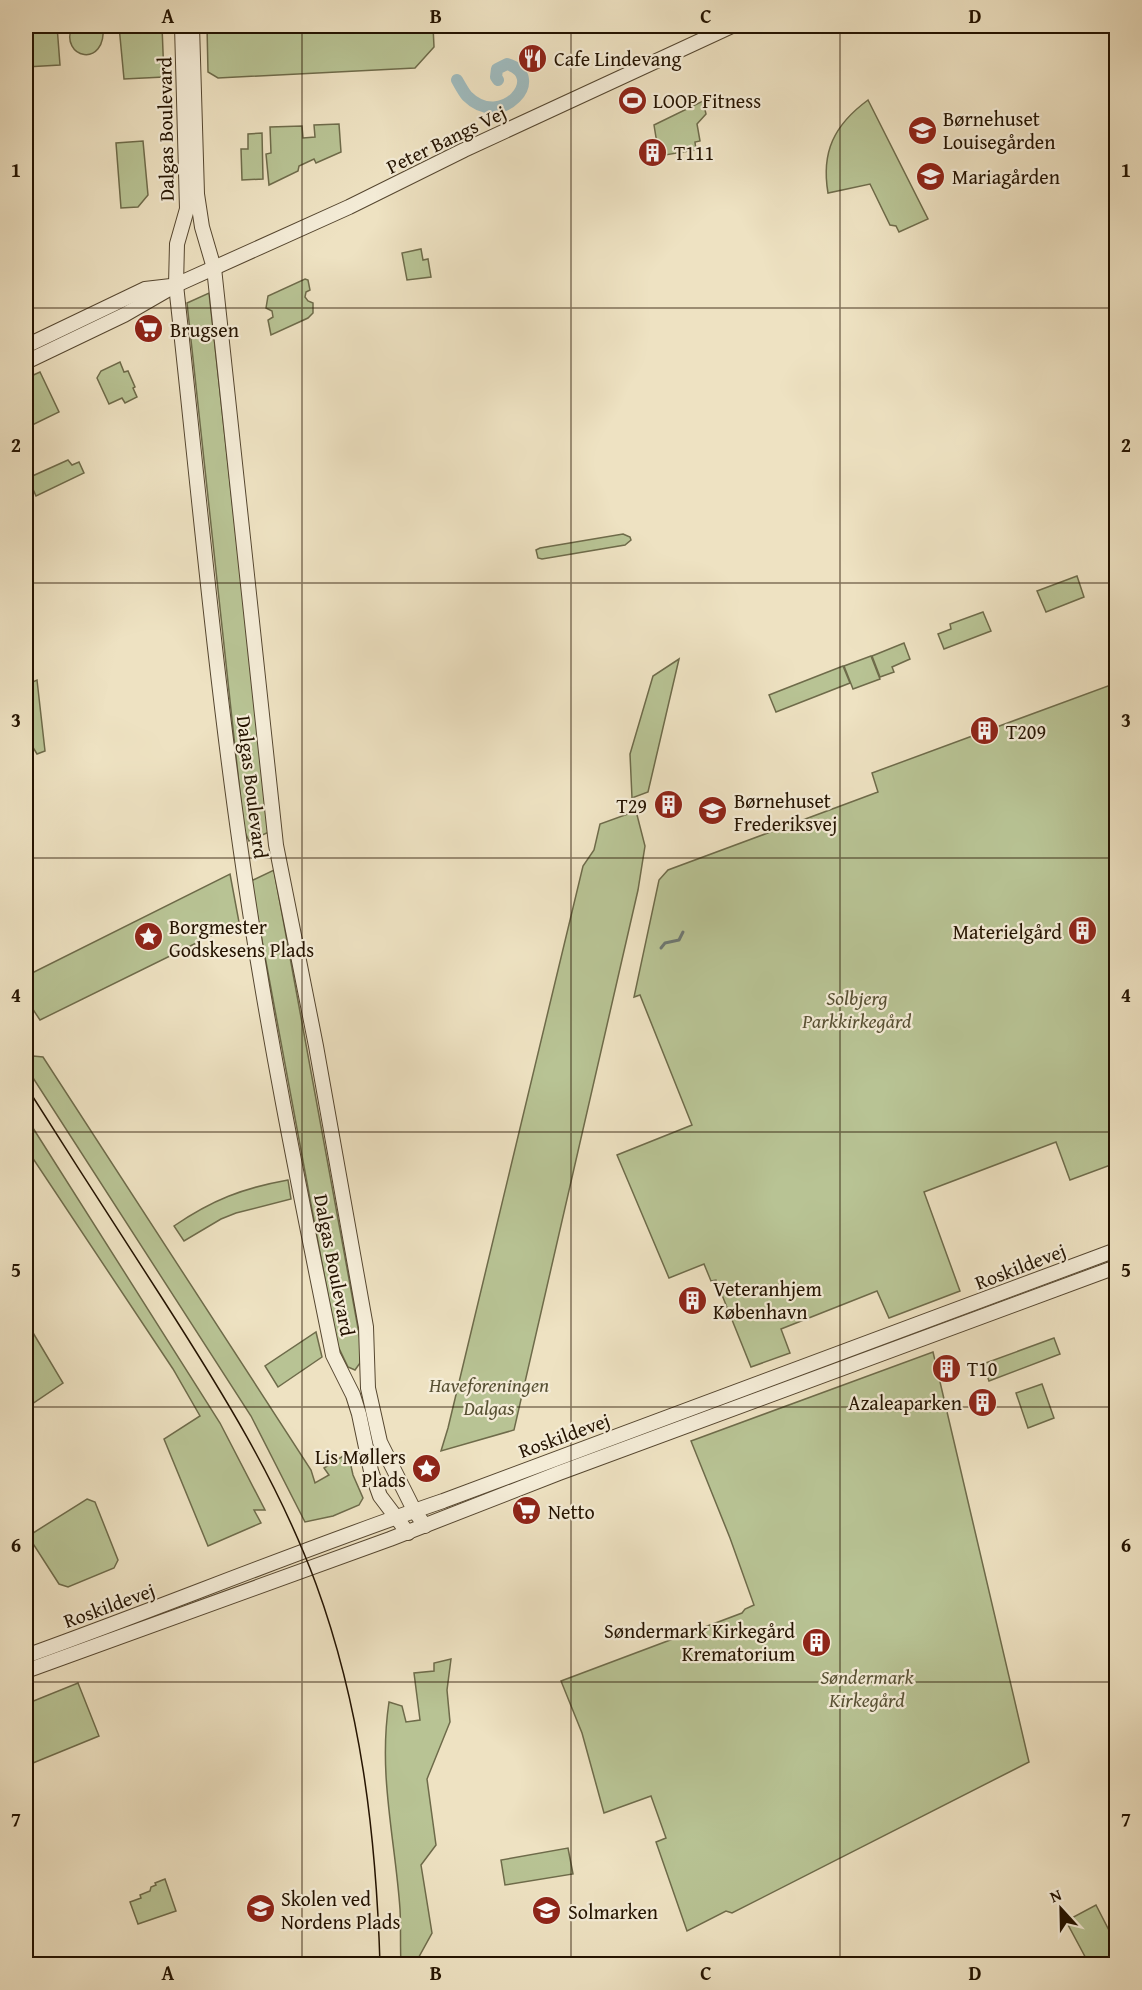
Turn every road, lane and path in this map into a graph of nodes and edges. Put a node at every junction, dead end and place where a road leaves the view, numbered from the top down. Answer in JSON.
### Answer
{"nodes":[{"id":1,"x":182,"y":26,"type":"edge"},
{"id":2,"x":192,"y":26,"type":"edge"},
{"id":3,"x":732,"y":26,"type":"edge"},
{"id":4,"x":214,"y":268,"type":"junction"},
{"id":5,"x":176,"y":285,"type":"junction"},
{"id":6,"x":35,"y":347,"type":"edge"},
{"id":7,"x":26,"y":362,"type":"edge"},
{"id":8,"x":1116,"y":1250,"type":"edge"},
{"id":9,"x":1116,"y":1268,"type":"edge"},
{"id":10,"x":414,"y":1510,"type":"junction"},
{"id":11,"x":394,"y":1517,"type":"junction"},
{"id":12,"x":425,"y":1526,"type":"junction"},
{"id":13,"x":408,"y":1533,"type":"junction"},
{"id":14,"x":270,"y":1565,"type":"junction"},
{"id":15,"x":275,"y":1581,"type":"junction"},
{"id":16,"x":26,"y":1656,"type":"edge"},
{"id":17,"x":26,"y":1671,"type":"edge"}],
"edges":[{"from":1,"to":5,"type":"street","name":"Dalgas Boulevard"},
{"from":2,"to":4,"type":"street","name":"Dalgas Boulevard"},
{"from":3,"to":4,"type":"street","name":"Peter Bangs Vej"},
{"from":4,"to":5,"type":"street","name":"Peter Bangs Vej"},
{"from":4,"to":10,"type":"street","name":"Dalgas Boulevard"},
{"from":5,"to":6,"type":"street","name":"Peter Bangs Vej"},
{"from":5,"to":11,"type":"street","name":"Dalgas Boulevard"},
{"from":6,"to":7,"type":"street","name":"Peter Bangs Vej"},
{"from":8,"to":10,"type":"street","name":"Roskildevej"},
{"from":9,"to":12,"type":"street","name":"Roskildevej"},
{"from":10,"to":11,"type":"street","name":"Roskildevej"},
{"from":10,"to":12,"type":"street","name":"Dalgas Boulevard"},
{"from":11,"to":13,"type":"street","name":"Dalgas Boulevard"},
{"from":11,"to":14,"type":"street","name":"Roskildevej"},
{"from":12,"to":13,"type":"street","name":"Roskildevej"},
{"from":13,"to":15,"type":"street","name":"Roskildevej"},
{"from":14,"to":15,"type":"street"},
{"from":14,"to":16,"type":"street","name":"Roskildevej"},
{"from":15,"to":17,"type":"street","name":"Roskildevej"}]}
